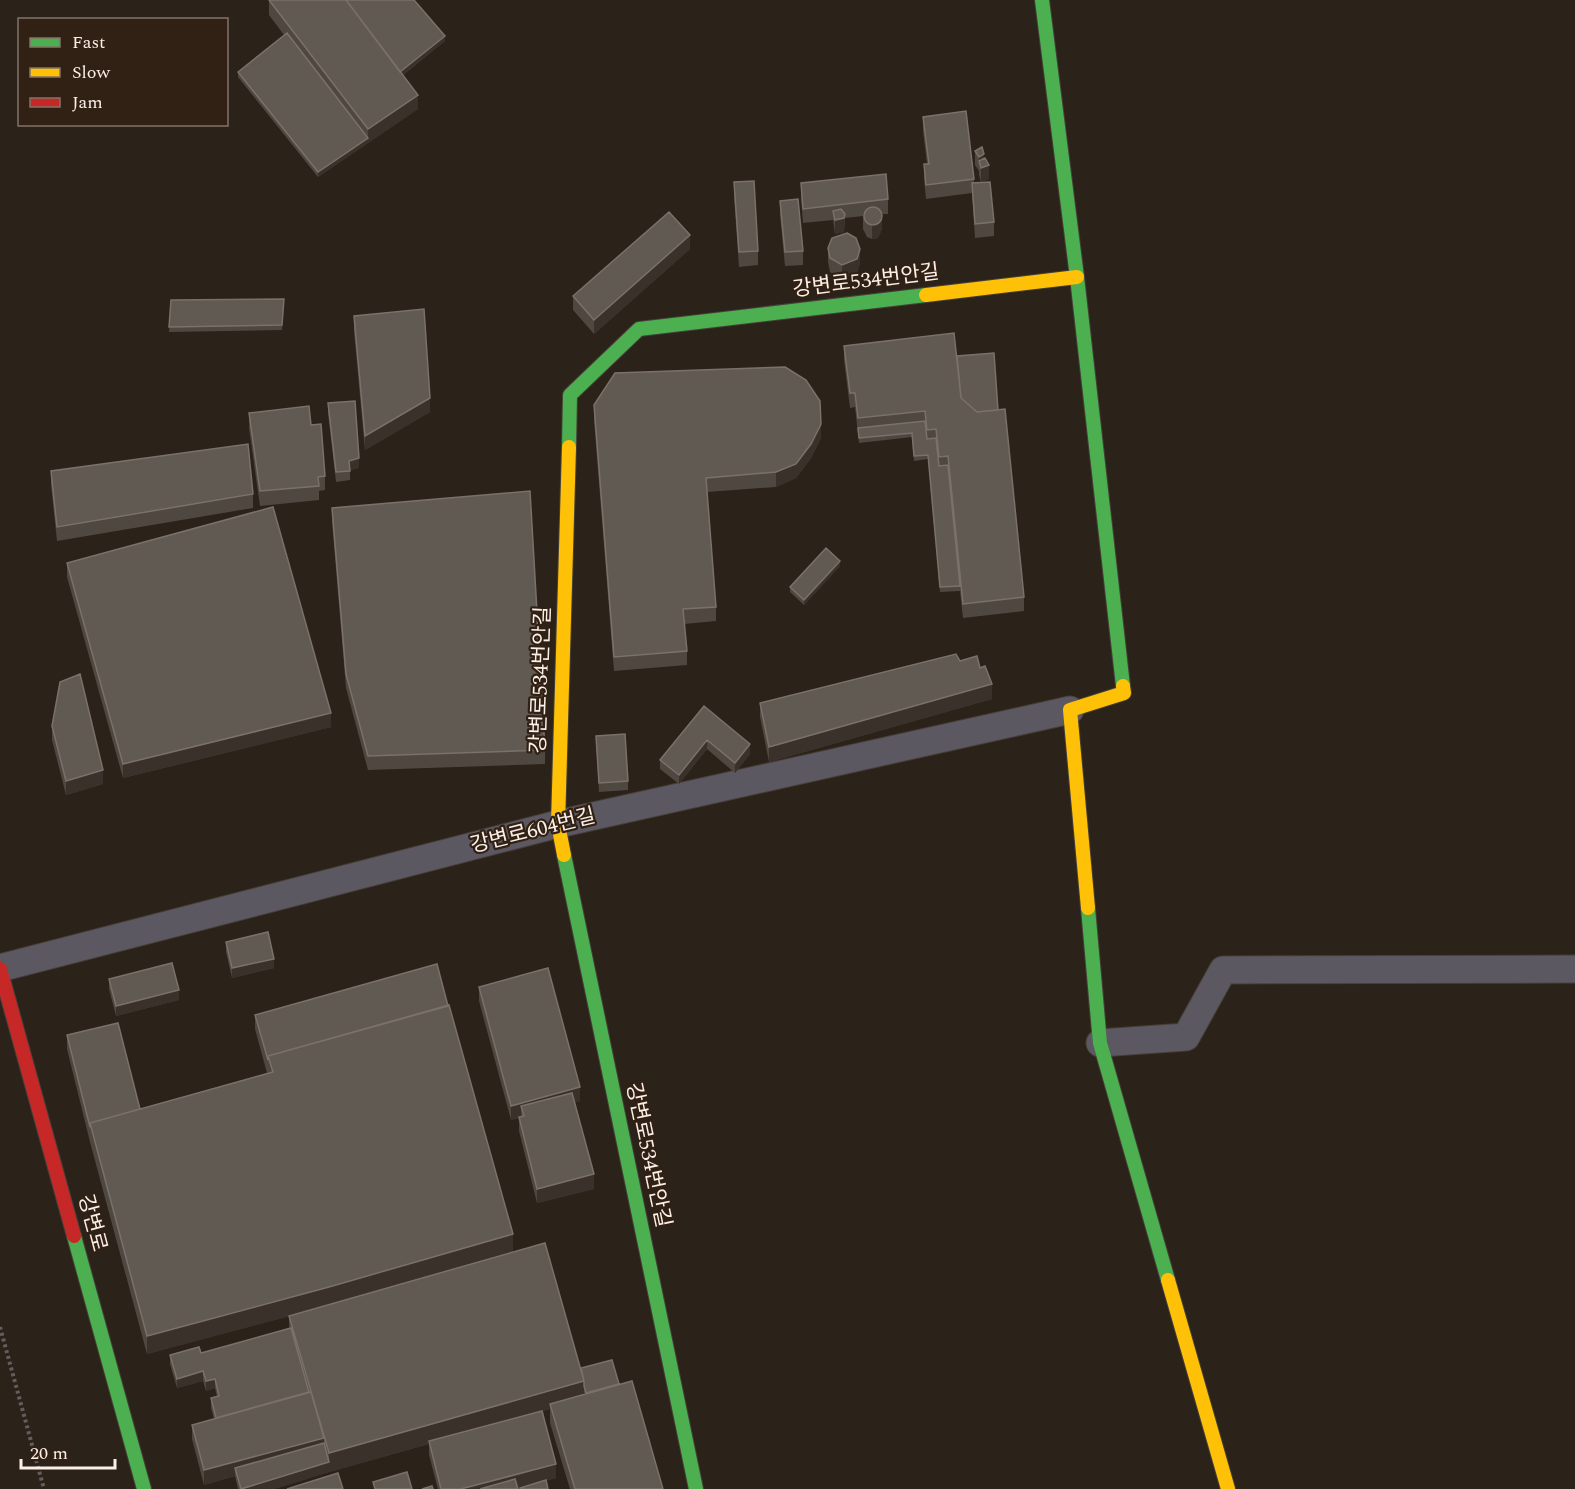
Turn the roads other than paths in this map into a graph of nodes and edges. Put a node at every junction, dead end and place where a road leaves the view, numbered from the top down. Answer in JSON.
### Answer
{"nodes":[{"id":1,"x":1042,"y":0,"type":"edge"},
{"id":2,"x":1077,"y":277,"type":"junction"},
{"id":3,"x":1070,"y":710,"type":"junction"},
{"id":4,"x":558,"y":824,"type":"junction"},
{"id":5,"x":0,"y":968,"type":"edge"},
{"id":6,"x":1575,"y":969,"type":"edge"},
{"id":7,"x":1100,"y":1043,"type":"junction"},
{"id":8,"x":144,"y":1489,"type":"edge"},
{"id":9,"x":696,"y":1489,"type":"edge"},
{"id":10,"x":1228,"y":1489,"type":"edge"}],
"edges":[{"from":1,"to":2,"type":"street"},
{"from":2,"to":3,"type":"street"},
{"from":2,"to":4,"type":"street","name":"강변로534번안길"},
{"from":3,"to":4,"type":"street","name":"강변로604번길"},
{"from":3,"to":7,"type":"street"},
{"from":4,"to":5,"type":"street","name":"강변로604번길"},
{"from":4,"to":9,"type":"street","name":"강변로534번안길"},
{"from":5,"to":8,"type":"street","name":"강변로"},
{"from":6,"to":7,"type":"street"},
{"from":7,"to":10,"type":"street"}]}
